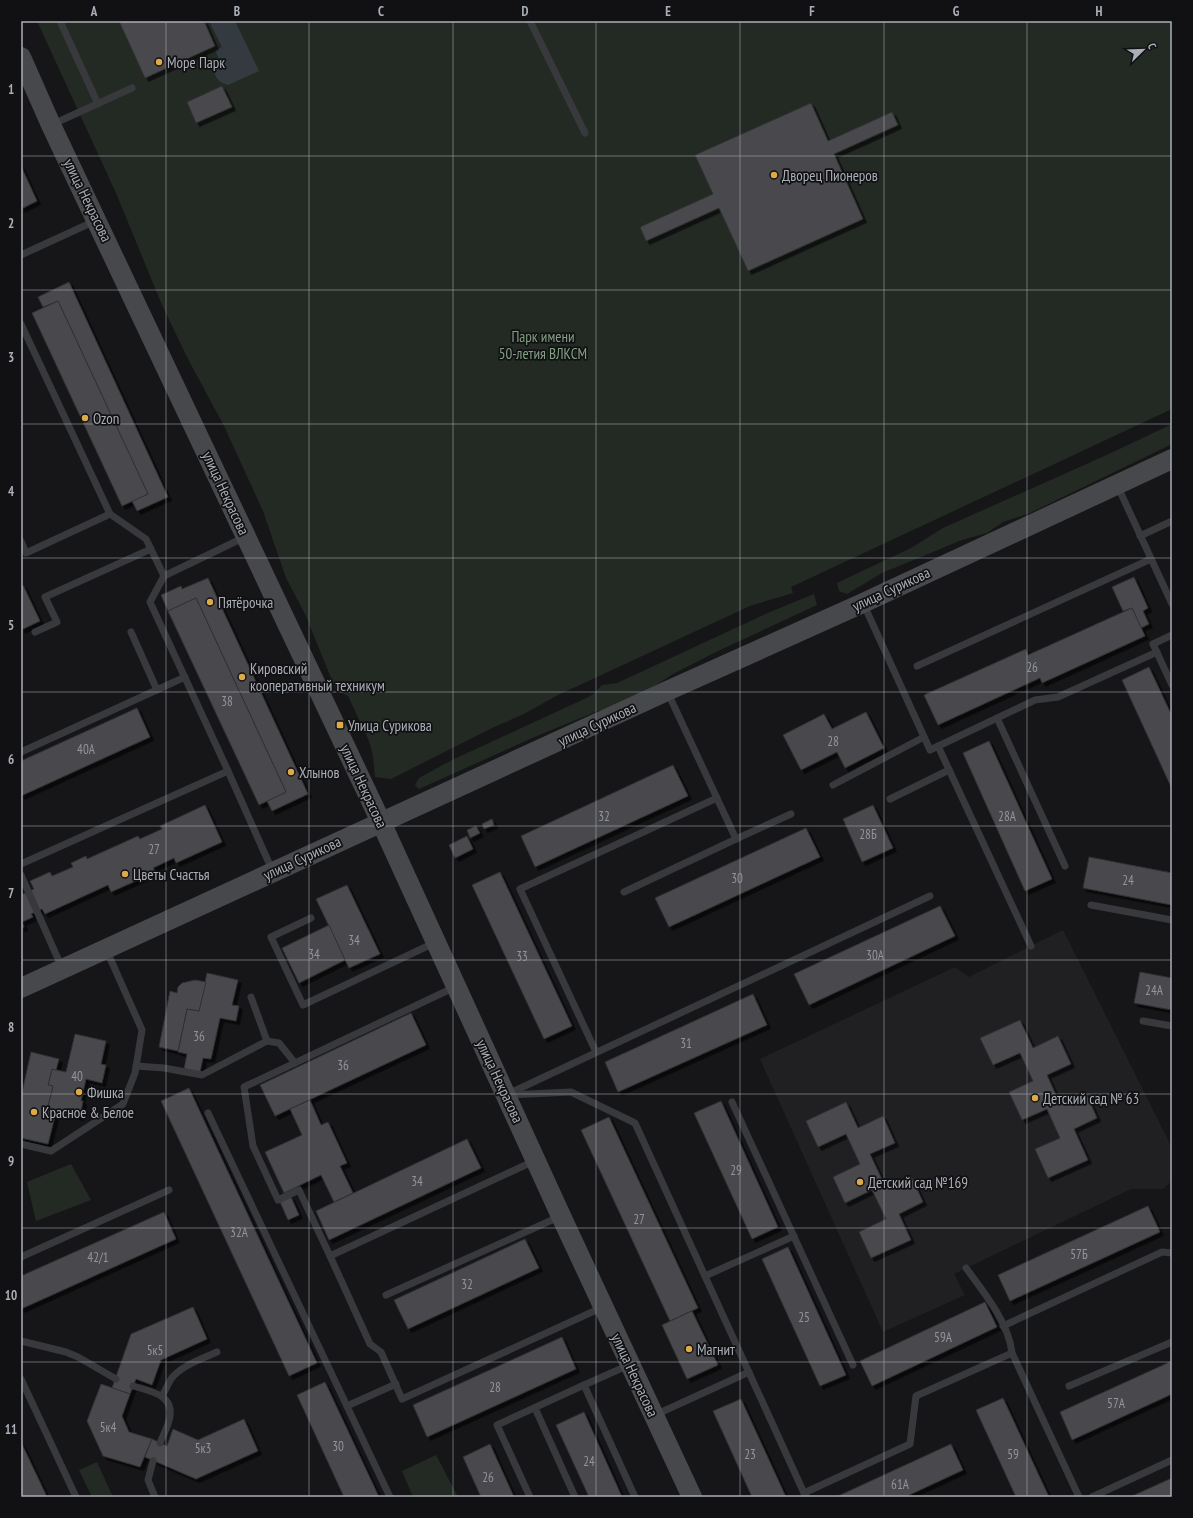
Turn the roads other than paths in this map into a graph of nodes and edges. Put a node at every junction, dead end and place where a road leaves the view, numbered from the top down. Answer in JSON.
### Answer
{"nodes":[{"id":1,"x":60,"y":21,"type":"edge"},
{"id":2,"x":530,"y":21,"type":"edge"},
{"id":3,"x":21,"y":56,"type":"edge"},
{"id":4,"x":132,"y":88,"type":"dead end"},
{"id":5,"x":98,"y":104,"type":"junction"},
{"id":6,"x":51,"y":125,"type":"junction"},
{"id":7,"x":585,"y":133,"type":"dead end"},
{"id":8,"x":97,"y":220,"type":"junction"},
{"id":9,"x":21,"y":255,"type":"edge"},
{"id":10,"x":21,"y":324,"type":"edge"},
{"id":11,"x":1172,"y":459,"type":"edge"},
{"id":12,"x":1117,"y":484,"type":"junction"},
{"id":13,"x":110,"y":514,"type":"junction"},
{"id":14,"x":1172,"y":521,"type":"edge"},
{"id":15,"x":247,"y":536,"type":"junction"},
{"id":16,"x":1140,"y":536,"type":"junction"},
{"id":17,"x":21,"y":541,"type":"edge"},
{"id":18,"x":151,"y":549,"type":"junction"},
{"id":19,"x":1151,"y":559,"type":"junction"},
{"id":20,"x":164,"y":576,"type":"junction"},
{"id":21,"x":863,"y":603,"type":"junction"},
{"id":22,"x":1172,"y":604,"type":"edge"},
{"id":23,"x":35,"y":632,"type":"dead end"},
{"id":24,"x":131,"y":632,"type":"dead end"},
{"id":25,"x":1172,"y":635,"type":"edge"},
{"id":26,"x":1157,"y":652,"type":"junction"},
{"id":27,"x":918,"y":666,"type":"dead end"},
{"id":28,"x":185,"y":677,"type":"junction"},
{"id":29,"x":1172,"y":685,"type":"edge"},
{"id":30,"x":157,"y":690,"type":"junction"},
{"id":31,"x":667,"y":691,"type":"junction"},
{"id":32,"x":997,"y":718,"type":"junction"},
{"id":33,"x":924,"y":737,"type":"junction"},
{"id":34,"x":938,"y":746,"type":"junction"},
{"id":35,"x":21,"y":752,"type":"edge"},
{"id":36,"x":949,"y":770,"type":"junction"},
{"id":37,"x":228,"y":771,"type":"junction"},
{"id":38,"x":833,"y":785,"type":"dead end"},
{"id":39,"x":717,"y":798,"type":"junction"},
{"id":40,"x":890,"y":799,"type":"dead end"},
{"id":41,"x":791,"y":814,"type":"dead end"},
{"id":42,"x":381,"y":822,"type":"junction"},
{"id":43,"x":736,"y":839,"type":"junction"},
{"id":44,"x":21,"y":864,"type":"edge"},
{"id":45,"x":1065,"y":866,"type":"dead end"},
{"id":46,"x":273,"y":872,"type":"junction"},
{"id":47,"x":21,"y":875,"type":"edge"},
{"id":48,"x":624,"y":892,"type":"dead end"},
{"id":49,"x":930,"y":896,"type":"dead end"},
{"id":50,"x":1091,"y":905,"type":"dead end"},
{"id":51,"x":311,"y":918,"type":"dead end"},
{"id":52,"x":1172,"y":920,"type":"edge"},
{"id":53,"x":435,"y":942,"type":"junction"},
{"id":54,"x":1031,"y":946,"type":"dead end"},
{"id":55,"x":106,"y":948,"type":"junction"},
{"id":56,"x":62,"y":969,"type":"junction"},
{"id":57,"x":456,"y":987,"type":"junction"},
{"id":58,"x":21,"y":988,"type":"edge"},
{"id":59,"x":251,"y":996,"type":"dead end"},
{"id":60,"x":1143,"y":1020,"type":"dead end"},
{"id":61,"x":1172,"y":1026,"type":"edge"},
{"id":62,"x":267,"y":1041,"type":"junction"},
{"id":63,"x":596,"y":1052,"type":"junction"},
{"id":64,"x":295,"y":1063,"type":"junction"},
{"id":65,"x":136,"y":1066,"type":"junction"},
{"id":66,"x":507,"y":1095,"type":"junction"},
{"id":67,"x":732,"y":1102,"type":"dead end"},
{"id":68,"x":208,"y":1113,"type":"dead end"},
{"id":69,"x":21,"y":1144,"type":"edge"},
{"id":70,"x":536,"y":1160,"type":"junction"},
{"id":71,"x":169,"y":1190,"type":"dead end"},
{"id":72,"x":561,"y":1216,"type":"junction"},
{"id":73,"x":794,"y":1236,"type":"junction"},
{"id":74,"x":1172,"y":1253,"type":"edge"},
{"id":75,"x":330,"y":1256,"type":"junction"},
{"id":76,"x":21,"y":1257,"type":"edge"},
{"id":77,"x":966,"y":1268,"type":"dead end"},
{"id":78,"x":705,"y":1276,"type":"junction"},
{"id":79,"x":386,"y":1295,"type":"dead end"},
{"id":80,"x":603,"y":1307,"type":"junction"},
{"id":81,"x":1003,"y":1326,"type":"junction"},
{"id":82,"x":21,"y":1341,"type":"edge"},
{"id":83,"x":1172,"y":1342,"type":"edge"},
{"id":84,"x":217,"y":1352,"type":"dead end"},
{"id":85,"x":1012,"y":1353,"type":"junction"},
{"id":86,"x":630,"y":1364,"type":"junction"},
{"id":87,"x":853,"y":1366,"type":"dead end"},
{"id":88,"x":749,"y":1372,"type":"junction"},
{"id":89,"x":21,"y":1379,"type":"edge"},
{"id":90,"x":116,"y":1379,"type":"dead end"},
{"id":91,"x":396,"y":1384,"type":"junction"},
{"id":92,"x":584,"y":1385,"type":"junction"},
{"id":93,"x":133,"y":1386,"type":"dead end"},
{"id":94,"x":1069,"y":1386,"type":"dead end"},
{"id":95,"x":162,"y":1396,"type":"junction"},
{"id":96,"x":347,"y":1406,"type":"junction"},
{"id":97,"x":535,"y":1408,"type":"junction"},
{"id":98,"x":654,"y":1416,"type":"junction"},
{"id":99,"x":160,"y":1443,"type":"dead end"},
{"id":100,"x":153,"y":1460,"type":"dead end"},
{"id":101,"x":1172,"y":1460,"type":"edge"},
{"id":102,"x":805,"y":1495,"type":"edge"},
{"id":103,"x":76,"y":1497,"type":"edge"},
{"id":104,"x":155,"y":1497,"type":"edge"},
{"id":105,"x":390,"y":1497,"type":"edge"},
{"id":106,"x":530,"y":1497,"type":"edge"},
{"id":107,"x":575,"y":1497,"type":"edge"},
{"id":108,"x":635,"y":1497,"type":"edge"},
{"id":109,"x":692,"y":1497,"type":"edge"},
{"id":110,"x":1079,"y":1497,"type":"edge"},
{"id":111,"x":1092,"y":1497,"type":"edge"}],
"edges":[{"from":1,"to":5,"type":"lane"},
{"from":2,"to":7,"type":"lane"},
{"from":3,"to":6,"type":"street","name":"улица Некрасова"},
{"from":4,"to":5,"type":"lane"},
{"from":5,"to":6,"type":"lane"},
{"from":6,"to":8,"type":"street","name":"улица Некрасова"},
{"from":8,"to":9,"type":"lane"},
{"from":8,"to":15,"type":"street","name":"улица Некрасова"},
{"from":10,"to":13,"type":"lane"},
{"from":11,"to":12,"type":"street","name":"улица Сурикова"},
{"from":12,"to":16,"type":"lane"},
{"from":12,"to":21,"type":"street","name":"улица Сурикова"},
{"from":13,"to":17,"type":"lane"},
{"from":13,"to":18,"type":"lane"},
{"from":14,"to":16,"type":"lane"},
{"from":15,"to":20,"type":"lane"},
{"from":15,"to":42,"type":"street","name":"улица Некрасова"},
{"from":16,"to":19,"type":"lane"},
{"from":18,"to":20,"type":"lane"},
{"from":18,"to":23,"type":"lane"},
{"from":19,"to":22,"type":"lane"},
{"from":19,"to":27,"type":"lane"},
{"from":20,"to":28,"type":"lane"},
{"from":21,"to":31,"type":"street","name":"улица Сурикова"},
{"from":21,"to":33,"type":"lane"},
{"from":24,"to":30,"type":"lane"},
{"from":25,"to":26,"type":"lane"},
{"from":26,"to":29,"type":"lane"},
{"from":26,"to":32,"type":"lane"},
{"from":28,"to":30,"type":"lane"},
{"from":28,"to":37,"type":"lane"},
{"from":30,"to":35,"type":"lane"},
{"from":31,"to":39,"type":"lane"},
{"from":31,"to":42,"type":"street","name":"улица Сурикова"},
{"from":32,"to":34,"type":"lane"},
{"from":32,"to":45,"type":"lane"},
{"from":33,"to":34,"type":"lane"},
{"from":33,"to":38,"type":"lane"},
{"from":34,"to":36,"type":"lane"},
{"from":36,"to":40,"type":"lane"},
{"from":36,"to":54,"type":"lane"},
{"from":37,"to":44,"type":"lane"},
{"from":37,"to":46,"type":"lane"},
{"from":39,"to":43,"type":"lane"},
{"from":39,"to":63,"type":"lane"},
{"from":41,"to":43,"type":"lane"},
{"from":42,"to":46,"type":"street","name":"улица Сурикова"},
{"from":42,"to":53,"type":"street","name":"улица Некрасова"},
{"from":43,"to":48,"type":"lane"},
{"from":46,"to":55,"type":"street","name":"улица Сурикова"},
{"from":47,"to":56,"type":"lane"},
{"from":49,"to":63,"type":"lane"},
{"from":50,"to":52,"type":"lane"},
{"from":51,"to":53,"type":"lane"},
{"from":53,"to":57,"type":"street","name":"улица Некрасова"},
{"from":55,"to":56,"type":"street","name":"улица Сурикова"},
{"from":55,"to":65,"type":"lane"},
{"from":56,"to":58,"type":"street","name":"улица Сурикова"},
{"from":57,"to":64,"type":"lane"},
{"from":57,"to":66,"type":"street","name":"улица Некрасова"},
{"from":59,"to":62,"type":"lane"},
{"from":60,"to":61,"type":"lane"},
{"from":62,"to":64,"type":"lane"},
{"from":62,"to":65,"type":"lane"},
{"from":63,"to":66,"type":"lane"},
{"from":64,"to":75,"type":"lane"},
{"from":65,"to":69,"type":"lane"},
{"from":66,"to":70,"type":"street","name":"улица Некрасова"},
{"from":66,"to":78,"type":"lane"},
{"from":67,"to":73,"type":"lane"},
{"from":68,"to":96,"type":"lane"},
{"from":70,"to":72,"type":"street","name":"улица Некрасова"},
{"from":70,"to":75,"type":"lane"},
{"from":71,"to":76,"type":"lane"},
{"from":72,"to":79,"type":"lane"},
{"from":72,"to":80,"type":"street","name":"улица Некрасова"},
{"from":73,"to":78,"type":"lane"},
{"from":73,"to":87,"type":"lane"},
{"from":74,"to":81,"type":"lane"},
{"from":75,"to":91,"type":"lane"},
{"from":77,"to":81,"type":"lane"},
{"from":78,"to":88,"type":"lane"},
{"from":80,"to":86,"type":"street","name":"улица Некрасова"},
{"from":80,"to":91,"type":"lane"},
{"from":81,"to":85,"type":"lane"},
{"from":82,"to":90,"type":"lane"},
{"from":83,"to":94,"type":"lane"},
{"from":84,"to":95,"type":"lane"},
{"from":85,"to":102,"type":"lane"},
{"from":85,"to":110,"type":"lane"},
{"from":86,"to":92,"type":"lane"},
{"from":86,"to":98,"type":"street","name":"улица Некрасова"},
{"from":88,"to":98,"type":"lane"},
{"from":88,"to":102,"type":"lane"},
{"from":89,"to":103,"type":"lane"},
{"from":91,"to":96,"type":"lane"},
{"from":92,"to":97,"type":"lane"},
{"from":92,"to":108,"type":"lane"},
{"from":93,"to":95,"type":"lane"},
{"from":95,"to":99,"type":"lane"},
{"from":96,"to":105,"type":"lane"},
{"from":97,"to":106,"type":"lane"},
{"from":97,"to":107,"type":"lane"},
{"from":98,"to":109,"type":"street","name":"улица Некрасова"},
{"from":100,"to":104,"type":"lane"},
{"from":101,"to":111,"type":"lane"}]}
